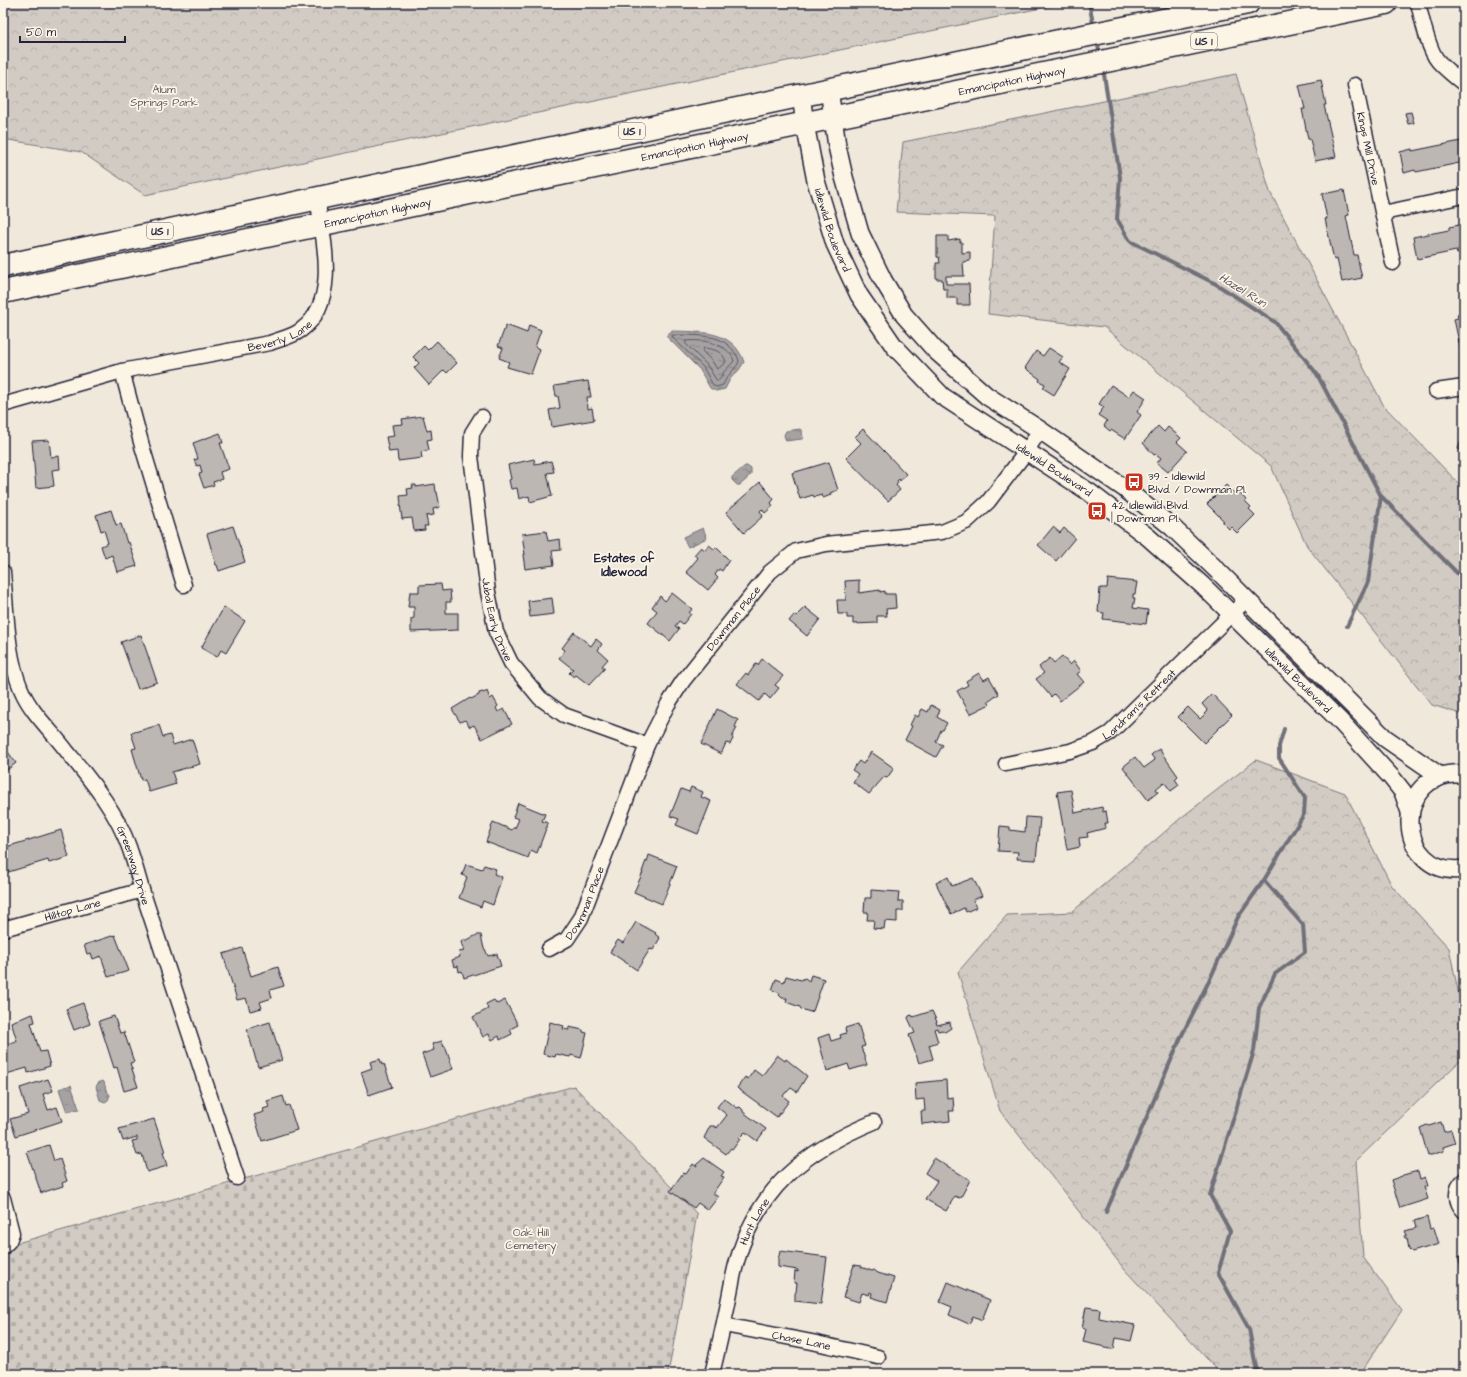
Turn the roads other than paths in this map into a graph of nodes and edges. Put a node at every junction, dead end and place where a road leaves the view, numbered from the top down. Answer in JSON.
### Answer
{"nodes":[{"id":1,"x":1248,"y":3,"type":"edge"},
{"id":2,"x":1386,"y":3,"type":"edge"},
{"id":3,"x":1418,"y":3,"type":"edge"},
{"id":4,"x":1464,"y":84,"type":"edge"},
{"id":5,"x":1355,"y":85,"type":"dead end"},
{"id":6,"x":829,"y":90,"type":"junction"},
{"id":7,"x":801,"y":95,"type":"junction"},
{"id":8,"x":832,"y":118,"type":"junction"},
{"id":9,"x":805,"y":124,"type":"junction"},
{"id":10,"x":1464,"y":196,"type":"edge"},
{"id":11,"x":317,"y":198,"type":"junction"},
{"id":12,"x":1383,"y":212,"type":"junction"},
{"id":13,"x":322,"y":225,"type":"junction"},
{"id":14,"x":1393,"y":263,"type":"dead end"},
{"id":15,"x":3,"y":266,"type":"edge"},
{"id":16,"x":3,"y":292,"type":"edge"},
{"id":17,"x":122,"y":371,"type":"junction"},
{"id":18,"x":1464,"y":387,"type":"edge"},
{"id":19,"x":1436,"y":392,"type":"dead end"},
{"id":20,"x":3,"y":405,"type":"edge"},
{"id":21,"x":482,"y":417,"type":"dead end"},
{"id":22,"x":1040,"y":430,"type":"junction"},
{"id":23,"x":1026,"y":452,"type":"junction"},
{"id":24,"x":3,"y":572,"type":"edge"},
{"id":25,"x":184,"y":585,"type":"dead end"},
{"id":26,"x":1246,"y":600,"type":"junction"},
{"id":27,"x":1232,"y":613,"type":"junction"},
{"id":28,"x":647,"y":745,"type":"junction"},
{"id":29,"x":1006,"y":764,"type":"dead end"},
{"id":30,"x":1464,"y":774,"type":"edge"},
{"id":31,"x":1440,"y":776,"type":"junction"},
{"id":32,"x":1410,"y":812,"type":"junction"},
{"id":33,"x":1464,"y":869,"type":"edge"},
{"id":34,"x":142,"y":890,"type":"junction"},
{"id":35,"x":3,"y":929,"type":"edge"},
{"id":36,"x":549,"y":949,"type":"dead end"},
{"id":37,"x":874,"y":1122,"type":"dead end"},
{"id":38,"x":237,"y":1178,"type":"dead end"},
{"id":39,"x":1464,"y":1180,"type":"edge"},
{"id":40,"x":3,"y":1198,"type":"edge"},
{"id":41,"x":1464,"y":1211,"type":"edge"},
{"id":42,"x":3,"y":1247,"type":"edge"},
{"id":43,"x":724,"y":1325,"type":"junction"},
{"id":44,"x":878,"y":1357,"type":"dead end"},
{"id":45,"x":712,"y":1374,"type":"edge"}],
"edges":[{"from":1,"to":6,"type":"main road","number":"US 1"},
{"from":2,"to":8,"type":"main road","name":"Emancipation Highway","number":"US 1"},
{"from":3,"to":4,"type":"street"},
{"from":5,"to":12,"type":"street","name":"Kings Mill Drive"},
{"from":6,"to":7,"type":"main road","number":"US 1"},
{"from":6,"to":8,"type":"street","name":"Idlewild Boulevard"},
{"from":7,"to":9,"type":"street","name":"Idlewild Boulevard"},
{"from":7,"to":11,"type":"main road","number":"US 1"},
{"from":8,"to":9,"type":"main road","name":"Emancipation Highway","number":"US 1"},
{"from":8,"to":22,"type":"street","name":"Idlewild Boulevard"},
{"from":9,"to":13,"type":"main road","name":"Emancipation Highway","number":"US 1"},
{"from":9,"to":23,"type":"street","name":"Idlewild Boulevard"},
{"from":10,"to":12,"type":"street"},
{"from":11,"to":13,"type":"street","name":"Beverly Lane"},
{"from":11,"to":15,"type":"main road","number":"US 1"},
{"from":12,"to":14,"type":"street","name":"Kings Mill Drive"},
{"from":13,"to":16,"type":"main road","name":"Emancipation Highway","number":"US 1"},
{"from":13,"to":17,"type":"street","name":"Beverly Lane"},
{"from":17,"to":20,"type":"street","name":"Beverly Lane"},
{"from":17,"to":25,"type":"street"},
{"from":18,"to":19,"type":"street"},
{"from":21,"to":28,"type":"street","name":"Jubal Early Drive"},
{"from":22,"to":23,"type":"street","name":"Downman Place"},
{"from":22,"to":26,"type":"street","name":"Idlewild Boulevard"},
{"from":23,"to":27,"type":"street","name":"Idlewild Boulevard"},
{"from":23,"to":28,"type":"street","name":"Downman Place"},
{"from":24,"to":34,"type":"street","name":"Greenway Drive"},
{"from":26,"to":27,"type":"street","name":"Landram's Retreat"},
{"from":26,"to":31,"type":"street","name":"Idlewild Boulevard"},
{"from":27,"to":29,"type":"street","name":"Landram's Retreat"},
{"from":27,"to":32,"type":"street","name":"Idlewild Boulevard"},
{"from":28,"to":36,"type":"street","name":"Downman Place"},
{"from":30,"to":31,"type":"street"},
{"from":31,"to":32,"type":"street"},
{"from":32,"to":33,"type":"street"},
{"from":34,"to":35,"type":"street","name":"Hilltop Lane"},
{"from":34,"to":38,"type":"street","name":"Greenway Drive"},
{"from":37,"to":43,"type":"street","name":"Hunt Lane"},
{"from":39,"to":41,"type":"street"},
{"from":40,"to":42,"type":"street"},
{"from":43,"to":44,"type":"street","name":"Chase Lane"},
{"from":43,"to":45,"type":"street","name":"Hunt Lane"}]}
